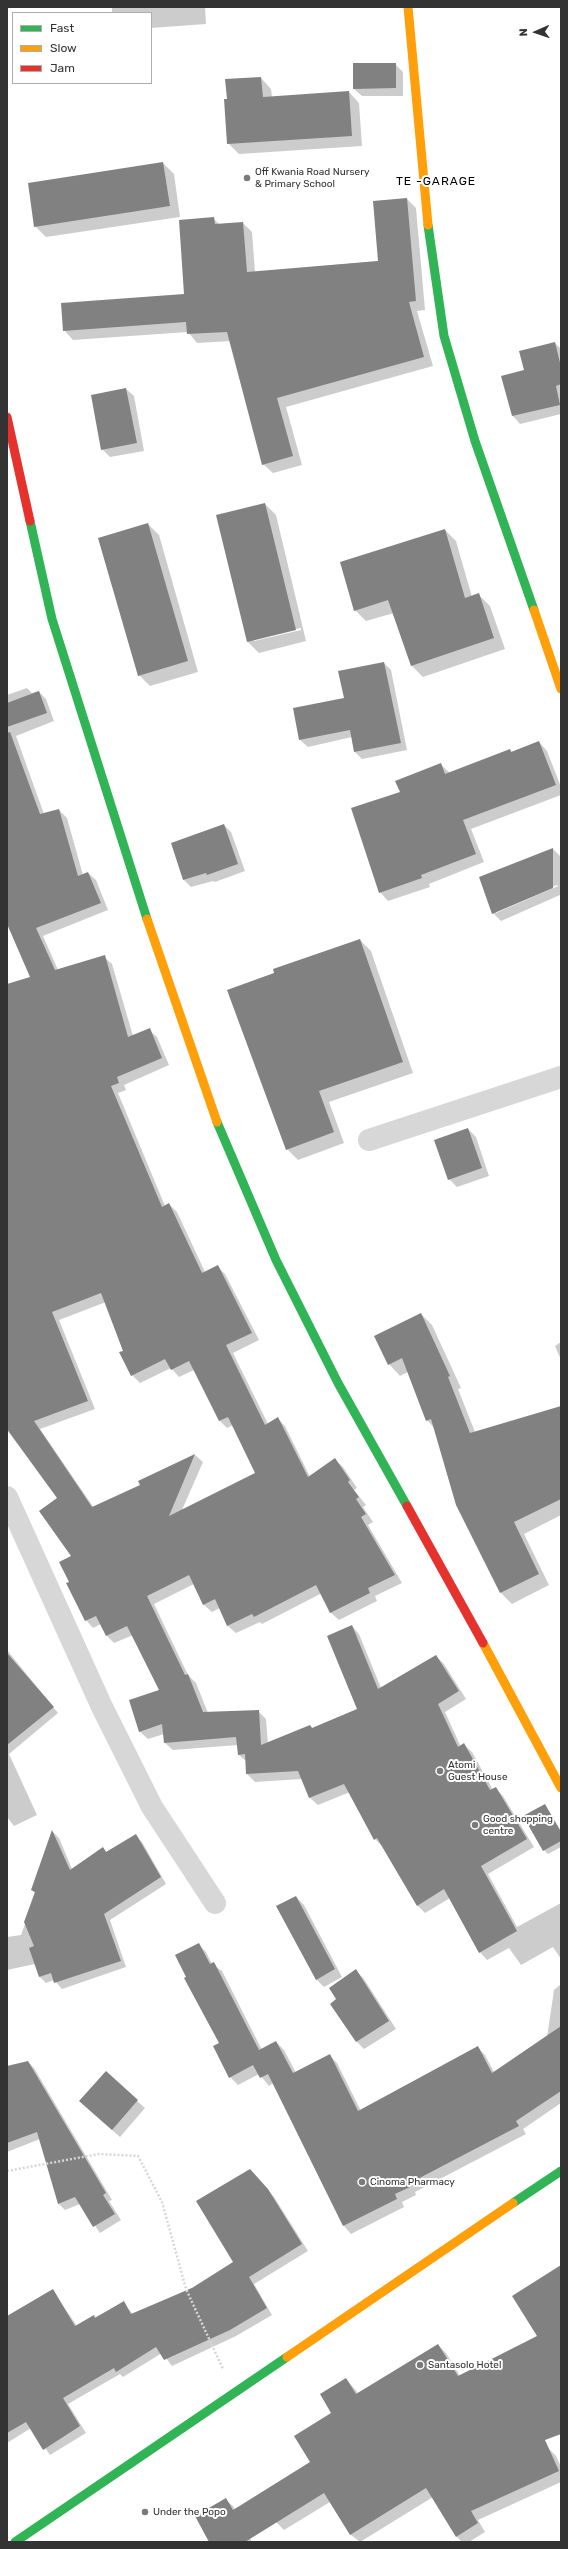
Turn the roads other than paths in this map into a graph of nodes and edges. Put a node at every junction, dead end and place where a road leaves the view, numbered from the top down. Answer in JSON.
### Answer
{"nodes":[{"id":1,"x":408,"y":7,"type":"edge"},
{"id":2,"x":7,"y":417,"type":"edge"},
{"id":3,"x":561,"y":689,"type":"edge"},
{"id":4,"x":561,"y":1076,"type":"edge"},
{"id":5,"x":369,"y":1140,"type":"dead end"},
{"id":6,"x":7,"y":1497,"type":"edge"},
{"id":7,"x":561,"y":1788,"type":"edge"},
{"id":8,"x":215,"y":1902,"type":"dead end"},
{"id":9,"x":561,"y":2170,"type":"edge"},
{"id":10,"x":15,"y":2542,"type":"edge"}],
"edges":[{"from":1,"to":3,"type":"street"},
{"from":2,"to":7,"type":"street"},
{"from":4,"to":5,"type":"street"},
{"from":6,"to":8,"type":"street"},
{"from":9,"to":10,"type":"street"}]}
